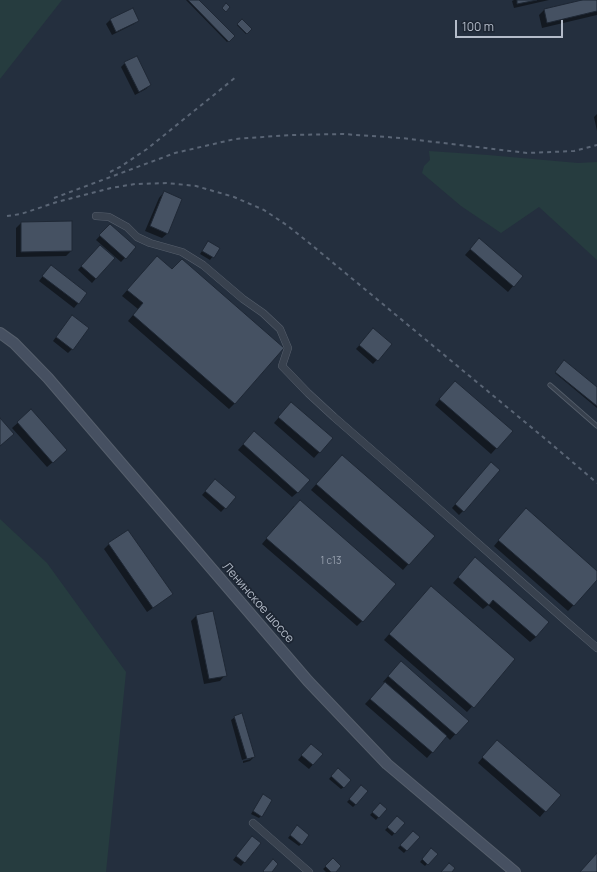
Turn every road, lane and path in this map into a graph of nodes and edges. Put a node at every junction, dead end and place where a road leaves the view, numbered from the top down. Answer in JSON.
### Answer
{"nodes":[{"id":1,"x":96,"y":216,"type":"dead end"},
{"id":2,"x":0,"y":333,"type":"edge"},
{"id":3,"x":550,"y":385,"type":"dead end"},
{"id":4,"x":597,"y":426,"type":"edge"},
{"id":5,"x":597,"y":648,"type":"edge"},
{"id":6,"x":253,"y":823,"type":"dead end"},
{"id":7,"x":309,"y":872,"type":"edge"},
{"id":8,"x":515,"y":872,"type":"edge"}],
"edges":[{"from":1,"to":5,"type":"street"},
{"from":2,"to":8,"type":"street","name":"Ленинское шоссе"},
{"from":3,"to":4,"type":"lane"},
{"from":6,"to":7,"type":"street"}]}
